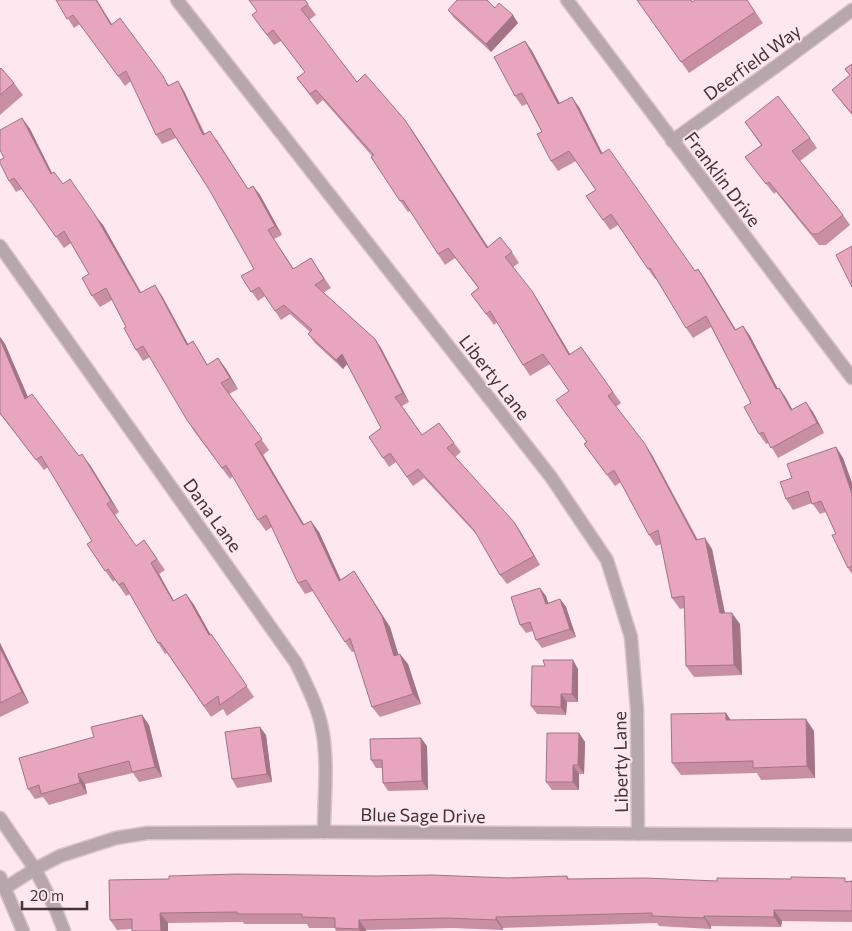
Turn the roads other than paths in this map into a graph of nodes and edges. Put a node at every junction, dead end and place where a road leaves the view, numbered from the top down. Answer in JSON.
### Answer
{"nodes":[{"id":1,"x":177,"y":0,"type":"edge"},
{"id":2,"x":566,"y":0,"type":"edge"},
{"id":3,"x":852,"y":10,"type":"edge"},
{"id":4,"x":672,"y":141,"type":"junction"},
{"id":5,"x":0,"y":246,"type":"edge"},
{"id":6,"x":852,"y":377,"type":"edge"},
{"id":7,"x":0,"y":818,"type":"edge"},
{"id":8,"x":324,"y":832,"type":"junction"},
{"id":9,"x":638,"y":834,"type":"junction"},
{"id":10,"x":852,"y":835,"type":"edge"},
{"id":11,"x":35,"y":869,"type":"junction"},
{"id":12,"x":3,"y":882,"type":"edge"},
{"id":13,"x":23,"y":931,"type":"edge"},
{"id":14,"x":64,"y":931,"type":"edge"}],
"edges":[{"from":1,"to":9,"type":"street","name":"Liberty Lane"},
{"from":2,"to":4,"type":"street","name":"Franklin Drive"},
{"from":3,"to":4,"type":"street","name":"Deerfield Way"},
{"from":4,"to":6,"type":"street","name":"Franklin Drive"},
{"from":5,"to":8,"type":"street","name":"Dana Lane"},
{"from":7,"to":11,"type":"street"},
{"from":8,"to":9,"type":"street","name":"Blue Sage Drive"},
{"from":8,"to":11,"type":"street","name":"Blue Sage Drive"},
{"from":9,"to":10,"type":"street","name":"Blue Sage Drive"},
{"from":11,"to":12,"type":"street","name":"Blue Sage Drive"},
{"from":11,"to":14,"type":"street"},
{"from":12,"to":13,"type":"street"}]}
